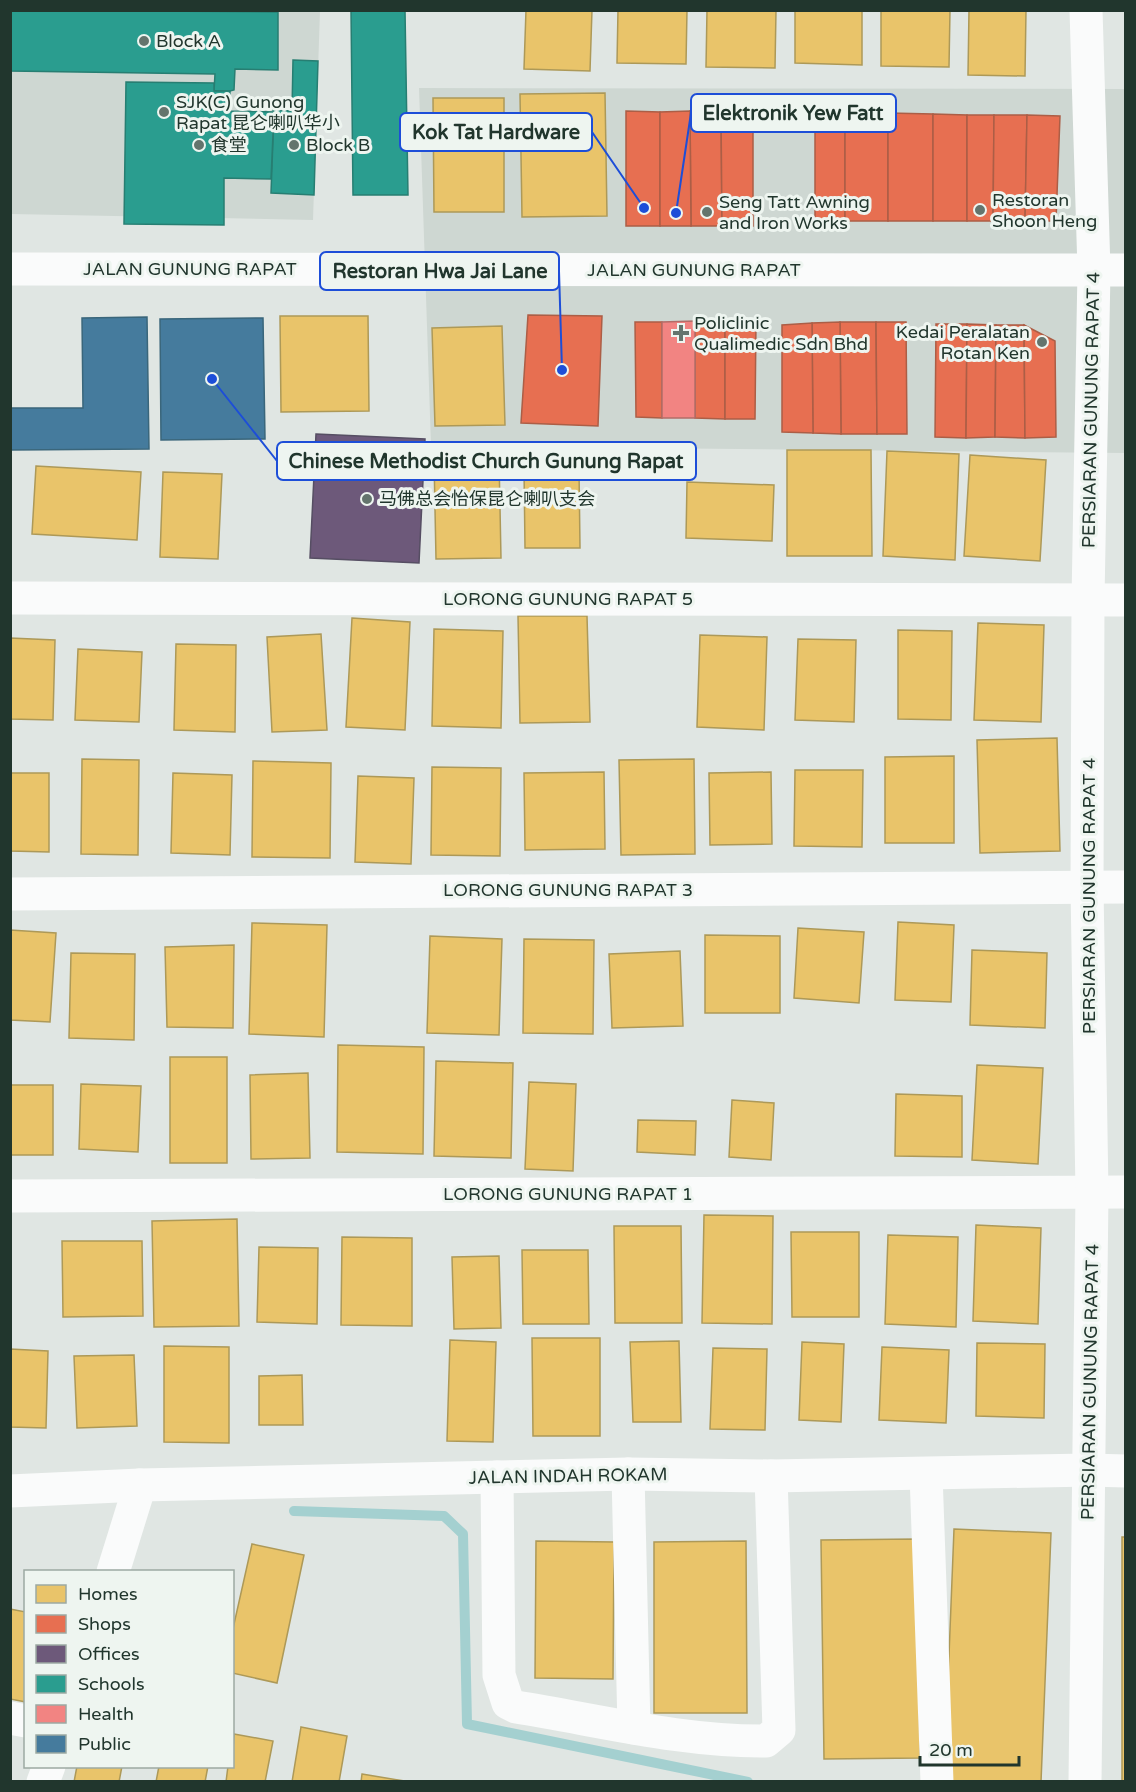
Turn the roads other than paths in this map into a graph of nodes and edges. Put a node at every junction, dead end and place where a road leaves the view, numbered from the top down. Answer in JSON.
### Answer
{"nodes":[{"id":1,"x":1086,"y":10,"type":"edge"},
{"id":2,"x":10,"y":269,"type":"edge"},
{"id":3,"x":1110,"y":270,"type":"edge"},
{"id":4,"x":10,"y":598,"type":"edge"},
{"id":5,"x":1088,"y":600,"type":"junction"},
{"id":6,"x":1125,"y":600,"type":"edge"},
{"id":7,"x":1088,"y":886,"type":"junction"},
{"id":8,"x":1125,"y":887,"type":"edge"},
{"id":9,"x":10,"y":894,"type":"edge"},
{"id":10,"x":1125,"y":1192,"type":"edge"},
{"id":11,"x":1092,"y":1193,"type":"junction"},
{"id":12,"x":10,"y":1196,"type":"edge"},
{"id":13,"x":1089,"y":1470,"type":"junction"},
{"id":14,"x":1125,"y":1471,"type":"edge"},
{"id":15,"x":628,"y":1474,"type":"junction"},
{"id":16,"x":926,"y":1474,"type":"junction"},
{"id":17,"x":771,"y":1476,"type":"junction"},
{"id":18,"x":497,"y":1477,"type":"junction"},
{"id":19,"x":140,"y":1485,"type":"junction"},
{"id":20,"x":10,"y":1491,"type":"edge"},
{"id":21,"x":114,"y":1570,"type":"edge"},
{"id":22,"x":634,"y":1728,"type":"junction"},
{"id":23,"x":49,"y":1768,"type":"edge"},
{"id":24,"x":43,"y":1782,"type":"edge"},
{"id":25,"x":937,"y":1782,"type":"edge"},
{"id":26,"x":1085,"y":1782,"type":"edge"}],
"edges":[{"from":1,"to":3,"type":"street","name":"PERSIARAN GUNUNG RAPAT 4"},
{"from":2,"to":3,"type":"street","name":"JALAN GUNUNG RAPAT"},
{"from":3,"to":5,"type":"street","name":"PERSIARAN GUNUNG RAPAT 4"},
{"from":4,"to":5,"type":"street","name":"LORONG GUNUNG RAPAT 5"},
{"from":5,"to":6,"type":"street","name":"LORONG GUNUNG RAPAT 5"},
{"from":5,"to":7,"type":"street","name":"PERSIARAN GUNUNG RAPAT 4"},
{"from":7,"to":8,"type":"street","name":"LORONG GUNUNG RAPAT 3"},
{"from":7,"to":9,"type":"street","name":"LORONG GUNUNG RAPAT 3"},
{"from":7,"to":11,"type":"street","name":"PERSIARAN GUNUNG RAPAT 4"},
{"from":10,"to":11,"type":"street","name":"LORONG GUNUNG RAPAT 1"},
{"from":11,"to":12,"type":"street","name":"LORONG GUNUNG RAPAT 1"},
{"from":11,"to":13,"type":"street","name":"PERSIARAN GUNUNG RAPAT 4"},
{"from":13,"to":14,"type":"street","name":"JALAN INDAH ROKAM"},
{"from":13,"to":16,"type":"street","name":"JALAN INDAH ROKAM"},
{"from":13,"to":26,"type":"street","name":"PERSIARAN GUNUNG RAPAT 4"},
{"from":15,"to":17,"type":"street","name":"JALAN INDAH ROKAM"},
{"from":15,"to":18,"type":"street","name":"JALAN INDAH ROKAM"},
{"from":15,"to":22,"type":"street"},
{"from":16,"to":17,"type":"street","name":"JALAN INDAH ROKAM"},
{"from":16,"to":25,"type":"street"},
{"from":17,"to":22,"type":"street"},
{"from":18,"to":19,"type":"street","name":"JALAN INDAH ROKAM"},
{"from":18,"to":22,"type":"street"},
{"from":19,"to":20,"type":"street","name":"JALAN INDAH ROKAM"},
{"from":19,"to":21,"type":"street"},
{"from":23,"to":24,"type":"street"}]}
